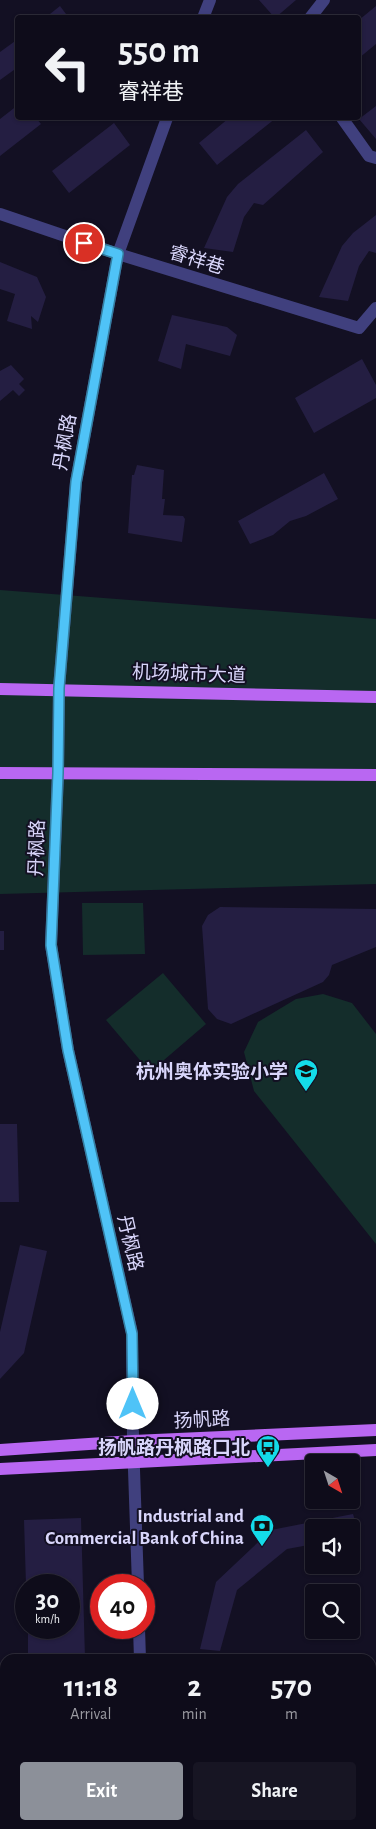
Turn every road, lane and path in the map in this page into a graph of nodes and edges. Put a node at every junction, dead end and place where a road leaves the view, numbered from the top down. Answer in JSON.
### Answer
{"nodes":[{"id":1,"x":210,"y":0,"type":"edge"},
{"id":2,"x":324,"y":0,"type":"edge"},
{"id":3,"x":204,"y":15,"type":"edge"},
{"id":4,"x":312,"y":15,"type":"edge"},
{"id":5,"x":166,"y":120,"type":"edge"},
{"id":6,"x":343,"y":120,"type":"edge"},
{"id":7,"x":376,"y":158,"type":"edge"},
{"id":8,"x":0,"y":214,"type":"edge"},
{"id":9,"x":118,"y":254,"type":"junction"},
{"id":10,"x":376,"y":308,"type":"edge"},
{"id":11,"x":59,"y":688,"type":"junction"},
{"id":12,"x":0,"y":689,"type":"edge"},
{"id":13,"x":376,"y":697,"type":"edge"},
{"id":14,"x":0,"y":773,"type":"edge"},
{"id":15,"x":58,"y":773,"type":"junction"},
{"id":16,"x":376,"y":775,"type":"edge"},
{"id":17,"x":376,"y":1430,"type":"edge"},
{"id":18,"x":133,"y":1441,"type":"junction"},
{"id":19,"x":0,"y":1450,"type":"edge"},
{"id":20,"x":376,"y":1450,"type":"edge"},
{"id":21,"x":134,"y":1463,"type":"junction"},
{"id":22,"x":0,"y":1469,"type":"edge"},
{"id":23,"x":138,"y":1574,"type":"edge"},
{"id":24,"x":139,"y":1639,"type":"edge"},
{"id":25,"x":140,"y":1654,"type":"edge"}],
"edges":[{"from":1,"to":3,"type":"street"},
{"from":2,"to":4,"type":"street"},
{"from":5,"to":9,"type":"street","name":"丹枫路"},
{"from":6,"to":7,"type":"street"},
{"from":8,"to":9,"type":"street","name":"睿祥巷"},
{"from":9,"to":10,"type":"street","name":"睿祥巷"},
{"from":9,"to":11,"type":"street","name":"丹枫路"},
{"from":11,"to":12,"type":"main road","name":"机场城市大道"},
{"from":11,"to":13,"type":"main road","name":"机场城市大道"},
{"from":11,"to":15,"type":"street","name":"丹枫路"},
{"from":14,"to":15,"type":"main road"},
{"from":15,"to":16,"type":"main road"},
{"from":15,"to":18,"type":"street","name":"丹枫路"},
{"from":17,"to":18,"type":"main road","name":"扬帆路"},
{"from":18,"to":19,"type":"main road","name":"扬帆路"},
{"from":18,"to":21,"type":"street","name":"丹枫路"},
{"from":20,"to":21,"type":"main road"},
{"from":21,"to":22,"type":"main road"},
{"from":21,"to":23,"type":"street","name":"丹枫路"},
{"from":24,"to":25,"type":"street"}]}
